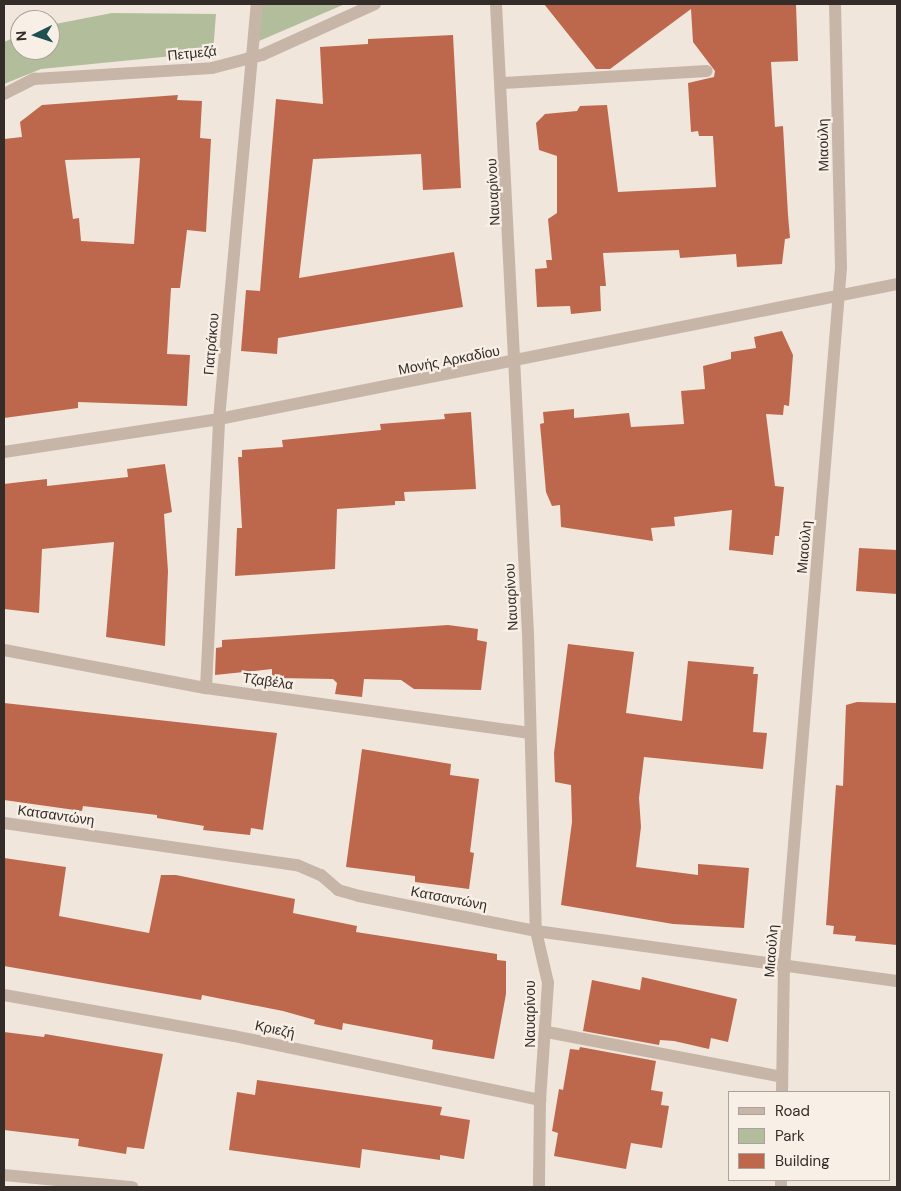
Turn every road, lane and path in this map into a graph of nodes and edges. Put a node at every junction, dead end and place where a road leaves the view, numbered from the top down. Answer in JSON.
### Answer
{"nodes":[{"id":1,"x":257,"y":4,"type":"edge"},
{"id":2,"x":375,"y":4,"type":"edge"},
{"id":3,"x":496,"y":4,"type":"edge"},
{"id":4,"x":835,"y":4,"type":"edge"},
{"id":5,"x":252,"y":58,"type":"junction"},
{"id":6,"x":707,"y":71,"type":"dead end"},
{"id":7,"x":503,"y":83,"type":"junction"},
{"id":8,"x":4,"y":94,"type":"edge"},
{"id":9,"x":897,"y":284,"type":"edge"},
{"id":10,"x":839,"y":295,"type":"junction"},
{"id":11,"x":515,"y":362,"type":"junction"},
{"id":12,"x":219,"y":419,"type":"junction"},
{"id":13,"x":4,"y":452,"type":"edge"},
{"id":14,"x":4,"y":650,"type":"edge"},
{"id":15,"x":206,"y":688,"type":"junction"},
{"id":16,"x":530,"y":733,"type":"junction"},
{"id":17,"x":4,"y":823,"type":"edge"},
{"id":18,"x":536,"y":931,"type":"junction"},
{"id":19,"x":784,"y":967,"type":"junction"},
{"id":20,"x":897,"y":981,"type":"edge"},
{"id":21,"x":4,"y":995,"type":"edge"},
{"id":22,"x":546,"y":1032,"type":"junction"},
{"id":23,"x":782,"y":1077,"type":"junction"},
{"id":24,"x":782,"y":1091,"type":"edge"},
{"id":25,"x":540,"y":1100,"type":"junction"},
{"id":26,"x":4,"y":1175,"type":"edge"},
{"id":27,"x":126,"y":1187,"type":"edge"},
{"id":28,"x":132,"y":1187,"type":"edge"},
{"id":29,"x":540,"y":1187,"type":"edge"}],
"edges":[{"from":1,"to":5,"type":"street","name":"Γιατράκου"},
{"from":2,"to":5,"type":"street","name":"Πετμεζά"},
{"from":3,"to":7,"type":"street","name":"Ναυαρίνου"},
{"from":4,"to":10,"type":"street","name":"Μιαούλη"},
{"from":5,"to":8,"type":"street","name":"Πετμεζά"},
{"from":5,"to":12,"type":"street","name":"Γιατράκου"},
{"from":6,"to":7,"type":"street"},
{"from":7,"to":11,"type":"street","name":"Ναυαρίνου"},
{"from":9,"to":10,"type":"street","name":"Μονής Αρκαδίου"},
{"from":10,"to":11,"type":"street","name":"Μονής Αρκαδίου"},
{"from":10,"to":19,"type":"street","name":"Μιαούλη"},
{"from":11,"to":12,"type":"street","name":"Μονής Αρκαδίου"},
{"from":11,"to":16,"type":"street","name":"Ναυαρίνου"},
{"from":12,"to":13,"type":"street","name":"Μονής Αρκαδίου"},
{"from":12,"to":15,"type":"street","name":"Γιατράκου"},
{"from":14,"to":15,"type":"street","name":"Τζαβέλα"},
{"from":15,"to":16,"type":"street","name":"Τζαβέλα"},
{"from":16,"to":18,"type":"street","name":"Ναυαρίνου"},
{"from":17,"to":18,"type":"street","name":"Κατσαντώνη"},
{"from":18,"to":19,"type":"street","name":"Κατσαντώνη"},
{"from":18,"to":22,"type":"street","name":"Ναυαρίνου"},
{"from":19,"to":20,"type":"street","name":"Κατσαντώνη"},
{"from":19,"to":23,"type":"street","name":"Μιαούλη"},
{"from":21,"to":25,"type":"street","name":"Κριεζή"},
{"from":22,"to":23,"type":"street"},
{"from":22,"to":25,"type":"street","name":"Ναυαρίνου"},
{"from":23,"to":24,"type":"street","name":"Μιαούλη"},
{"from":25,"to":29,"type":"street","name":"Ναυαρίνου"},
{"from":26,"to":27,"type":"street"},
{"from":27,"to":28,"type":"street"}]}
